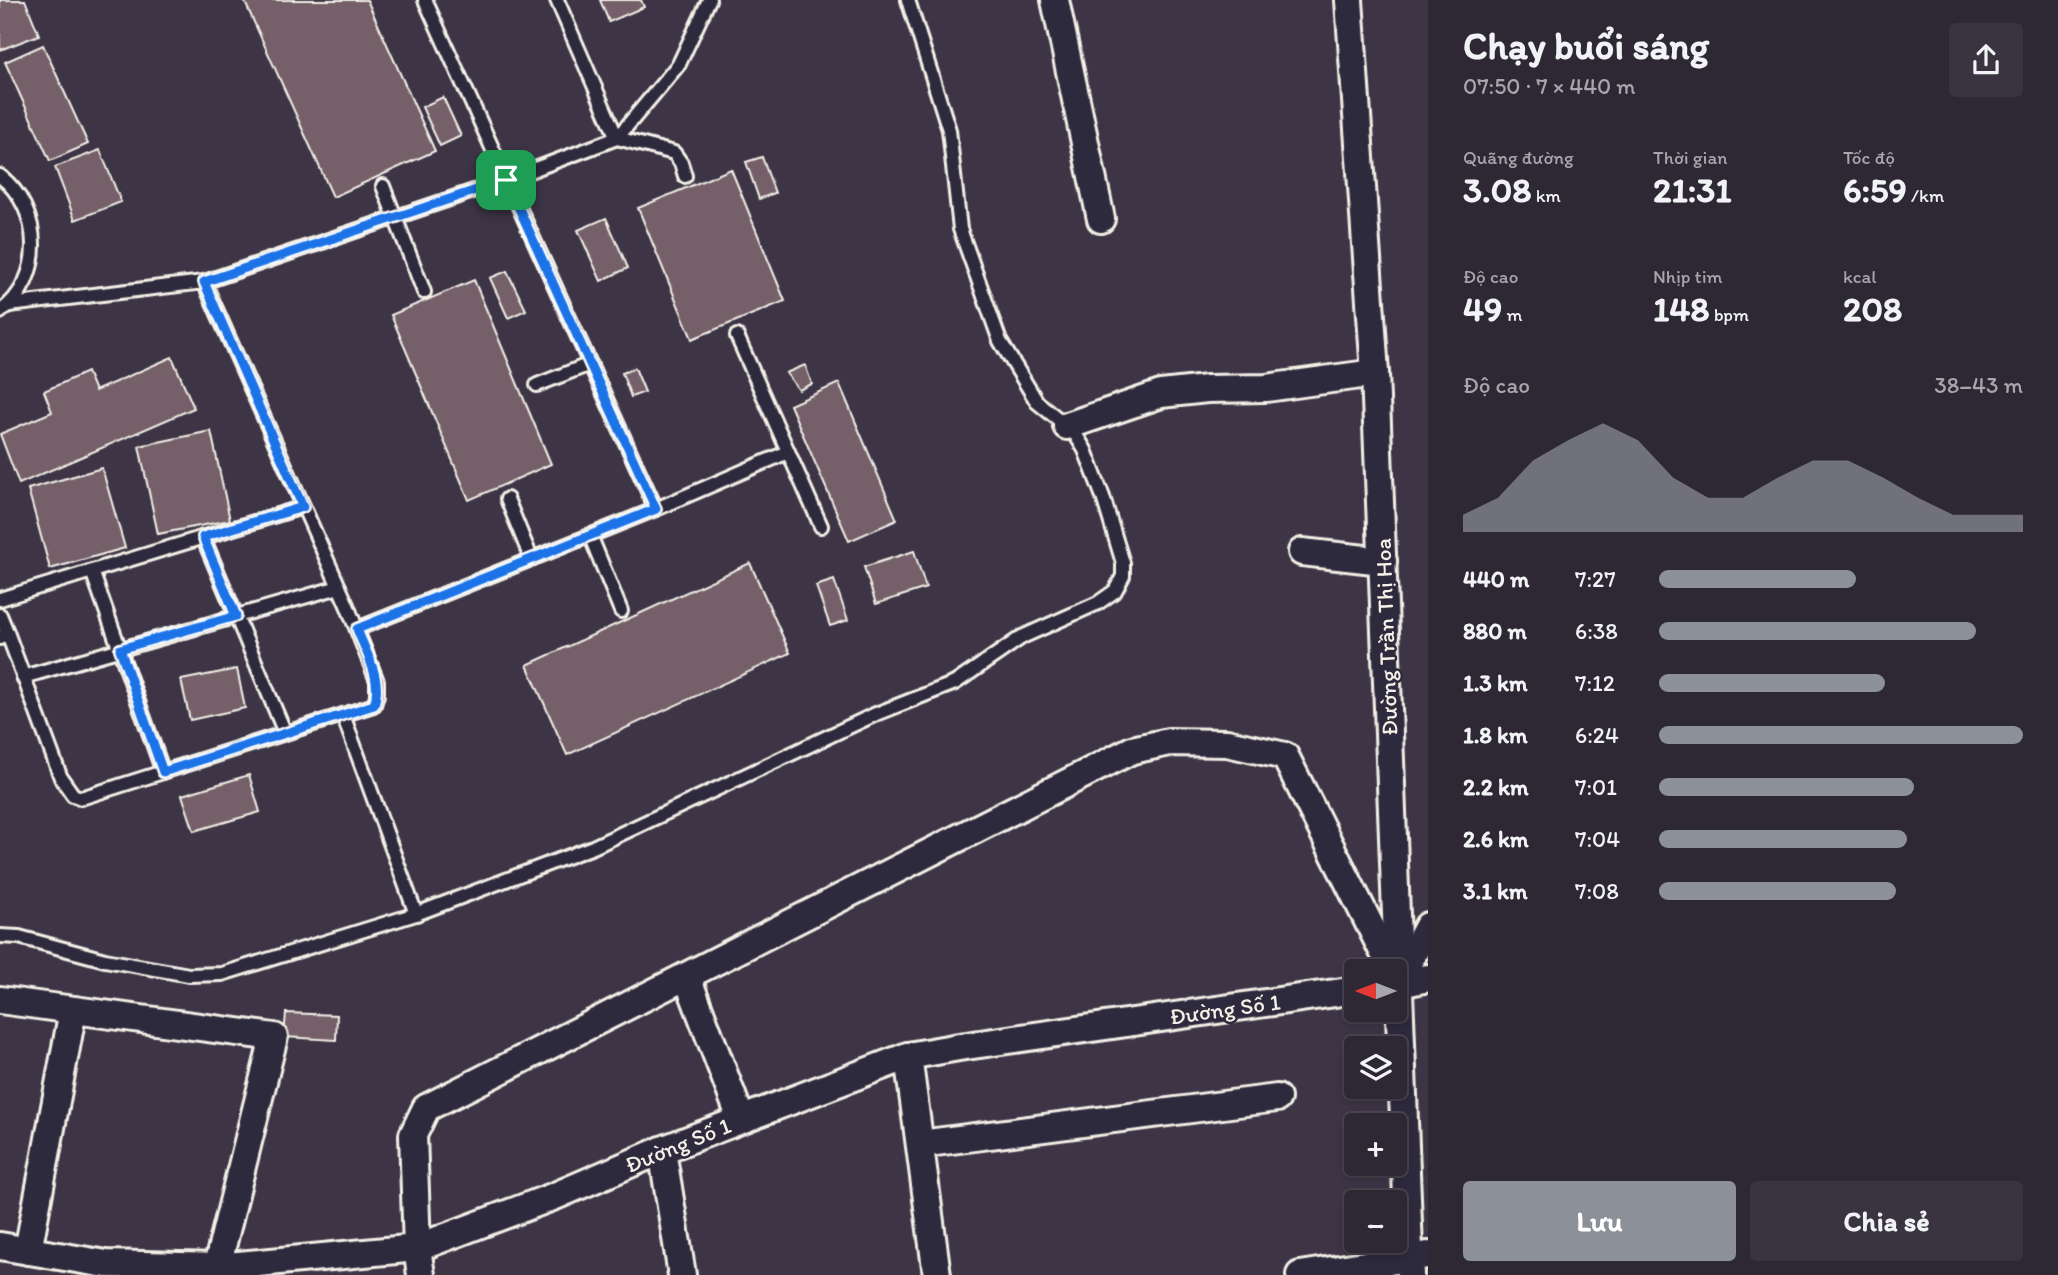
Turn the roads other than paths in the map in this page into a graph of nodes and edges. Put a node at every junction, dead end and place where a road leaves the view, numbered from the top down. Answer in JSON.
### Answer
{"nodes":[{"id":1,"x":426,"y":0,"type":"edge"},
{"id":2,"x":556,"y":0,"type":"edge"},
{"id":3,"x":709,"y":0,"type":"edge"},
{"id":4,"x":908,"y":0,"type":"edge"},
{"id":5,"x":1055,"y":0,"type":"edge"},
{"id":6,"x":1349,"y":0,"type":"edge"},
{"id":7,"x":617,"y":138,"type":"junction"},
{"id":8,"x":0,"y":176,"type":"edge"},
{"id":9,"x":685,"y":176,"type":"dead end"},
{"id":10,"x":506,"y":180,"type":"junction"},
{"id":11,"x":383,"y":186,"type":"dead end"},
{"id":12,"x":395,"y":218,"type":"junction"},
{"id":13,"x":1101,"y":219,"type":"dead end"},
{"id":14,"x":204,"y":282,"type":"junction"},
{"id":15,"x":424,"y":292,"type":"dead end"},
{"id":16,"x":5,"y":308,"type":"edge"},
{"id":17,"x":737,"y":336,"type":"dead end"},
{"id":18,"x":590,"y":364,"type":"junction"},
{"id":19,"x":1375,"y":373,"type":"junction"},
{"id":20,"x":537,"y":385,"type":"dead end"},
{"id":21,"x":1067,"y":426,"type":"junction"},
{"id":22,"x":788,"y":452,"type":"junction"},
{"id":23,"x":507,"y":499,"type":"dead end"},
{"id":24,"x":303,"y":507,"type":"junction"},
{"id":25,"x":656,"y":509,"type":"junction"},
{"id":26,"x":821,"y":526,"type":"dead end"},
{"id":27,"x":590,"y":535,"type":"junction"},
{"id":28,"x":203,"y":537,"type":"junction"},
{"id":29,"x":1302,"y":552,"type":"dead end"},
{"id":30,"x":531,"y":558,"type":"junction"},
{"id":31,"x":1383,"y":561,"type":"junction"},
{"id":32,"x":92,"y":571,"type":"junction"},
{"id":33,"x":339,"y":587,"type":"junction"},
{"id":34,"x":0,"y":599,"type":"edge"},
{"id":35,"x":621,"y":611,"type":"dead end"},
{"id":36,"x":0,"y":615,"type":"edge"},
{"id":37,"x":236,"y":616,"type":"junction"},
{"id":38,"x":357,"y":629,"type":"junction"},
{"id":39,"x":4,"y":635,"type":"edge"},
{"id":40,"x":120,"y":649,"type":"junction"},
{"id":41,"x":23,"y":677,"type":"junction"},
{"id":42,"x":343,"y":715,"type":"junction"},
{"id":43,"x":285,"y":733,"type":"junction"},
{"id":44,"x":163,"y":772,"type":"junction"},
{"id":45,"x":416,"y":914,"type":"junction"},
{"id":46,"x":1428,"y":926,"type":"edge"},
{"id":47,"x":0,"y":936,"type":"edge"},
{"id":48,"x":1386,"y":959,"type":"edge"},
{"id":49,"x":1395,"y":959,"type":"edge"},
{"id":50,"x":1407,"y":961,"type":"edge"},
{"id":51,"x":687,"y":977,"type":"junction"},
{"id":52,"x":1428,"y":978,"type":"edge"},
{"id":53,"x":1407,"y":979,"type":"edge"},
{"id":54,"x":1344,"y":992,"type":"edge"},
{"id":55,"x":0,"y":1000,"type":"edge"},
{"id":56,"x":73,"y":1010,"type":"junction"},
{"id":57,"x":1399,"y":1022,"type":"edge"},
{"id":58,"x":908,"y":1056,"type":"junction"},
{"id":59,"x":1277,"y":1098,"type":"dead end"},
{"id":60,"x":741,"y":1119,"type":"junction"},
{"id":61,"x":920,"y":1144,"type":"junction"},
{"id":62,"x":662,"y":1150,"type":"junction"},
{"id":63,"x":0,"y":1247,"type":"edge"},
{"id":64,"x":417,"y":1248,"type":"junction"},
{"id":65,"x":27,"y":1251,"type":"junction"},
{"id":66,"x":1416,"y":1263,"type":"edge"},
{"id":67,"x":217,"y":1268,"type":"junction"},
{"id":68,"x":107,"y":1270,"type":"edge"},
{"id":69,"x":421,"y":1275,"type":"edge"},
{"id":70,"x":682,"y":1275,"type":"edge"},
{"id":71,"x":937,"y":1275,"type":"edge"},
{"id":72,"x":1300,"y":1275,"type":"edge"}],
"edges":[{"from":1,"to":10,"type":"lane"},
{"from":2,"to":7,"type":"lane"},
{"from":3,"to":7,"type":"lane"},
{"from":4,"to":21,"type":"lane"},
{"from":5,"to":13,"type":"street"},
{"from":6,"to":19,"type":"street","name":"Đường Trần Thị Hoa"},
{"from":7,"to":9,"type":"lane"},
{"from":7,"to":10,"type":"lane"},
{"from":8,"to":16,"type":"lane"},
{"from":10,"to":12,"type":"lane"},
{"from":10,"to":18,"type":"lane"},
{"from":11,"to":12,"type":"lane"},
{"from":12,"to":14,"type":"lane"},
{"from":12,"to":15,"type":"lane"},
{"from":14,"to":16,"type":"lane"},
{"from":14,"to":24,"type":"lane"},
{"from":17,"to":22,"type":"lane"},
{"from":18,"to":20,"type":"lane"},
{"from":18,"to":25,"type":"lane"},
{"from":19,"to":21,"type":"street"},
{"from":19,"to":31,"type":"street","name":"Đường Trần Thị Hoa"},
{"from":21,"to":45,"type":"lane"},
{"from":22,"to":25,"type":"lane"},
{"from":22,"to":26,"type":"lane"},
{"from":23,"to":30,"type":"lane"},
{"from":24,"to":28,"type":"lane"},
{"from":24,"to":33,"type":"lane"},
{"from":25,"to":27,"type":"lane"},
{"from":27,"to":30,"type":"lane"},
{"from":27,"to":35,"type":"lane"},
{"from":28,"to":32,"type":"lane"},
{"from":28,"to":37,"type":"lane"},
{"from":29,"to":31,"type":"street"},
{"from":30,"to":38,"type":"lane"},
{"from":31,"to":49,"type":"street","name":"Đường Trần Thị Hoa"},
{"from":32,"to":34,"type":"lane"},
{"from":32,"to":40,"type":"lane"},
{"from":33,"to":37,"type":"lane"},
{"from":33,"to":38,"type":"lane"},
{"from":36,"to":39,"type":"lane"},
{"from":37,"to":40,"type":"lane"},
{"from":37,"to":43,"type":"lane"},
{"from":38,"to":42,"type":"lane"},
{"from":39,"to":41,"type":"lane"},
{"from":40,"to":41,"type":"lane"},
{"from":40,"to":44,"type":"lane"},
{"from":41,"to":44,"type":"lane"},
{"from":42,"to":43,"type":"lane"},
{"from":42,"to":45,"type":"lane"},
{"from":43,"to":44,"type":"lane"},
{"from":45,"to":47,"type":"lane"},
{"from":46,"to":50,"type":"street"},
{"from":48,"to":51,"type":"street"},
{"from":51,"to":60,"type":"street"},
{"from":51,"to":64,"type":"street"},
{"from":52,"to":53,"type":"street"},
{"from":54,"to":58,"type":"street","name":"Đường Số 1"},
{"from":55,"to":56,"type":"street"},
{"from":56,"to":65,"type":"street"},
{"from":56,"to":67,"type":"street"},
{"from":57,"to":66,"type":"street","name":"Đường Trần Thị Hoa"},
{"from":58,"to":60,"type":"street","name":"Đường Số 1"},
{"from":58,"to":61,"type":"street"},
{"from":59,"to":61,"type":"street"},
{"from":60,"to":62,"type":"street","name":"Đường Số 1"},
{"from":61,"to":71,"type":"street"},
{"from":62,"to":64,"type":"street","name":"Đường Số 1"},
{"from":62,"to":70,"type":"street"},
{"from":63,"to":65,"type":"street","name":"Đường Số 1"},
{"from":64,"to":67,"type":"street","name":"Đường Số 1"},
{"from":64,"to":69,"type":"street"},
{"from":65,"to":68,"type":"street","name":"Đường Số 1"},
{"from":66,"to":72,"type":"street"},
{"from":67,"to":68,"type":"street","name":"Đường Số 1"}]}
